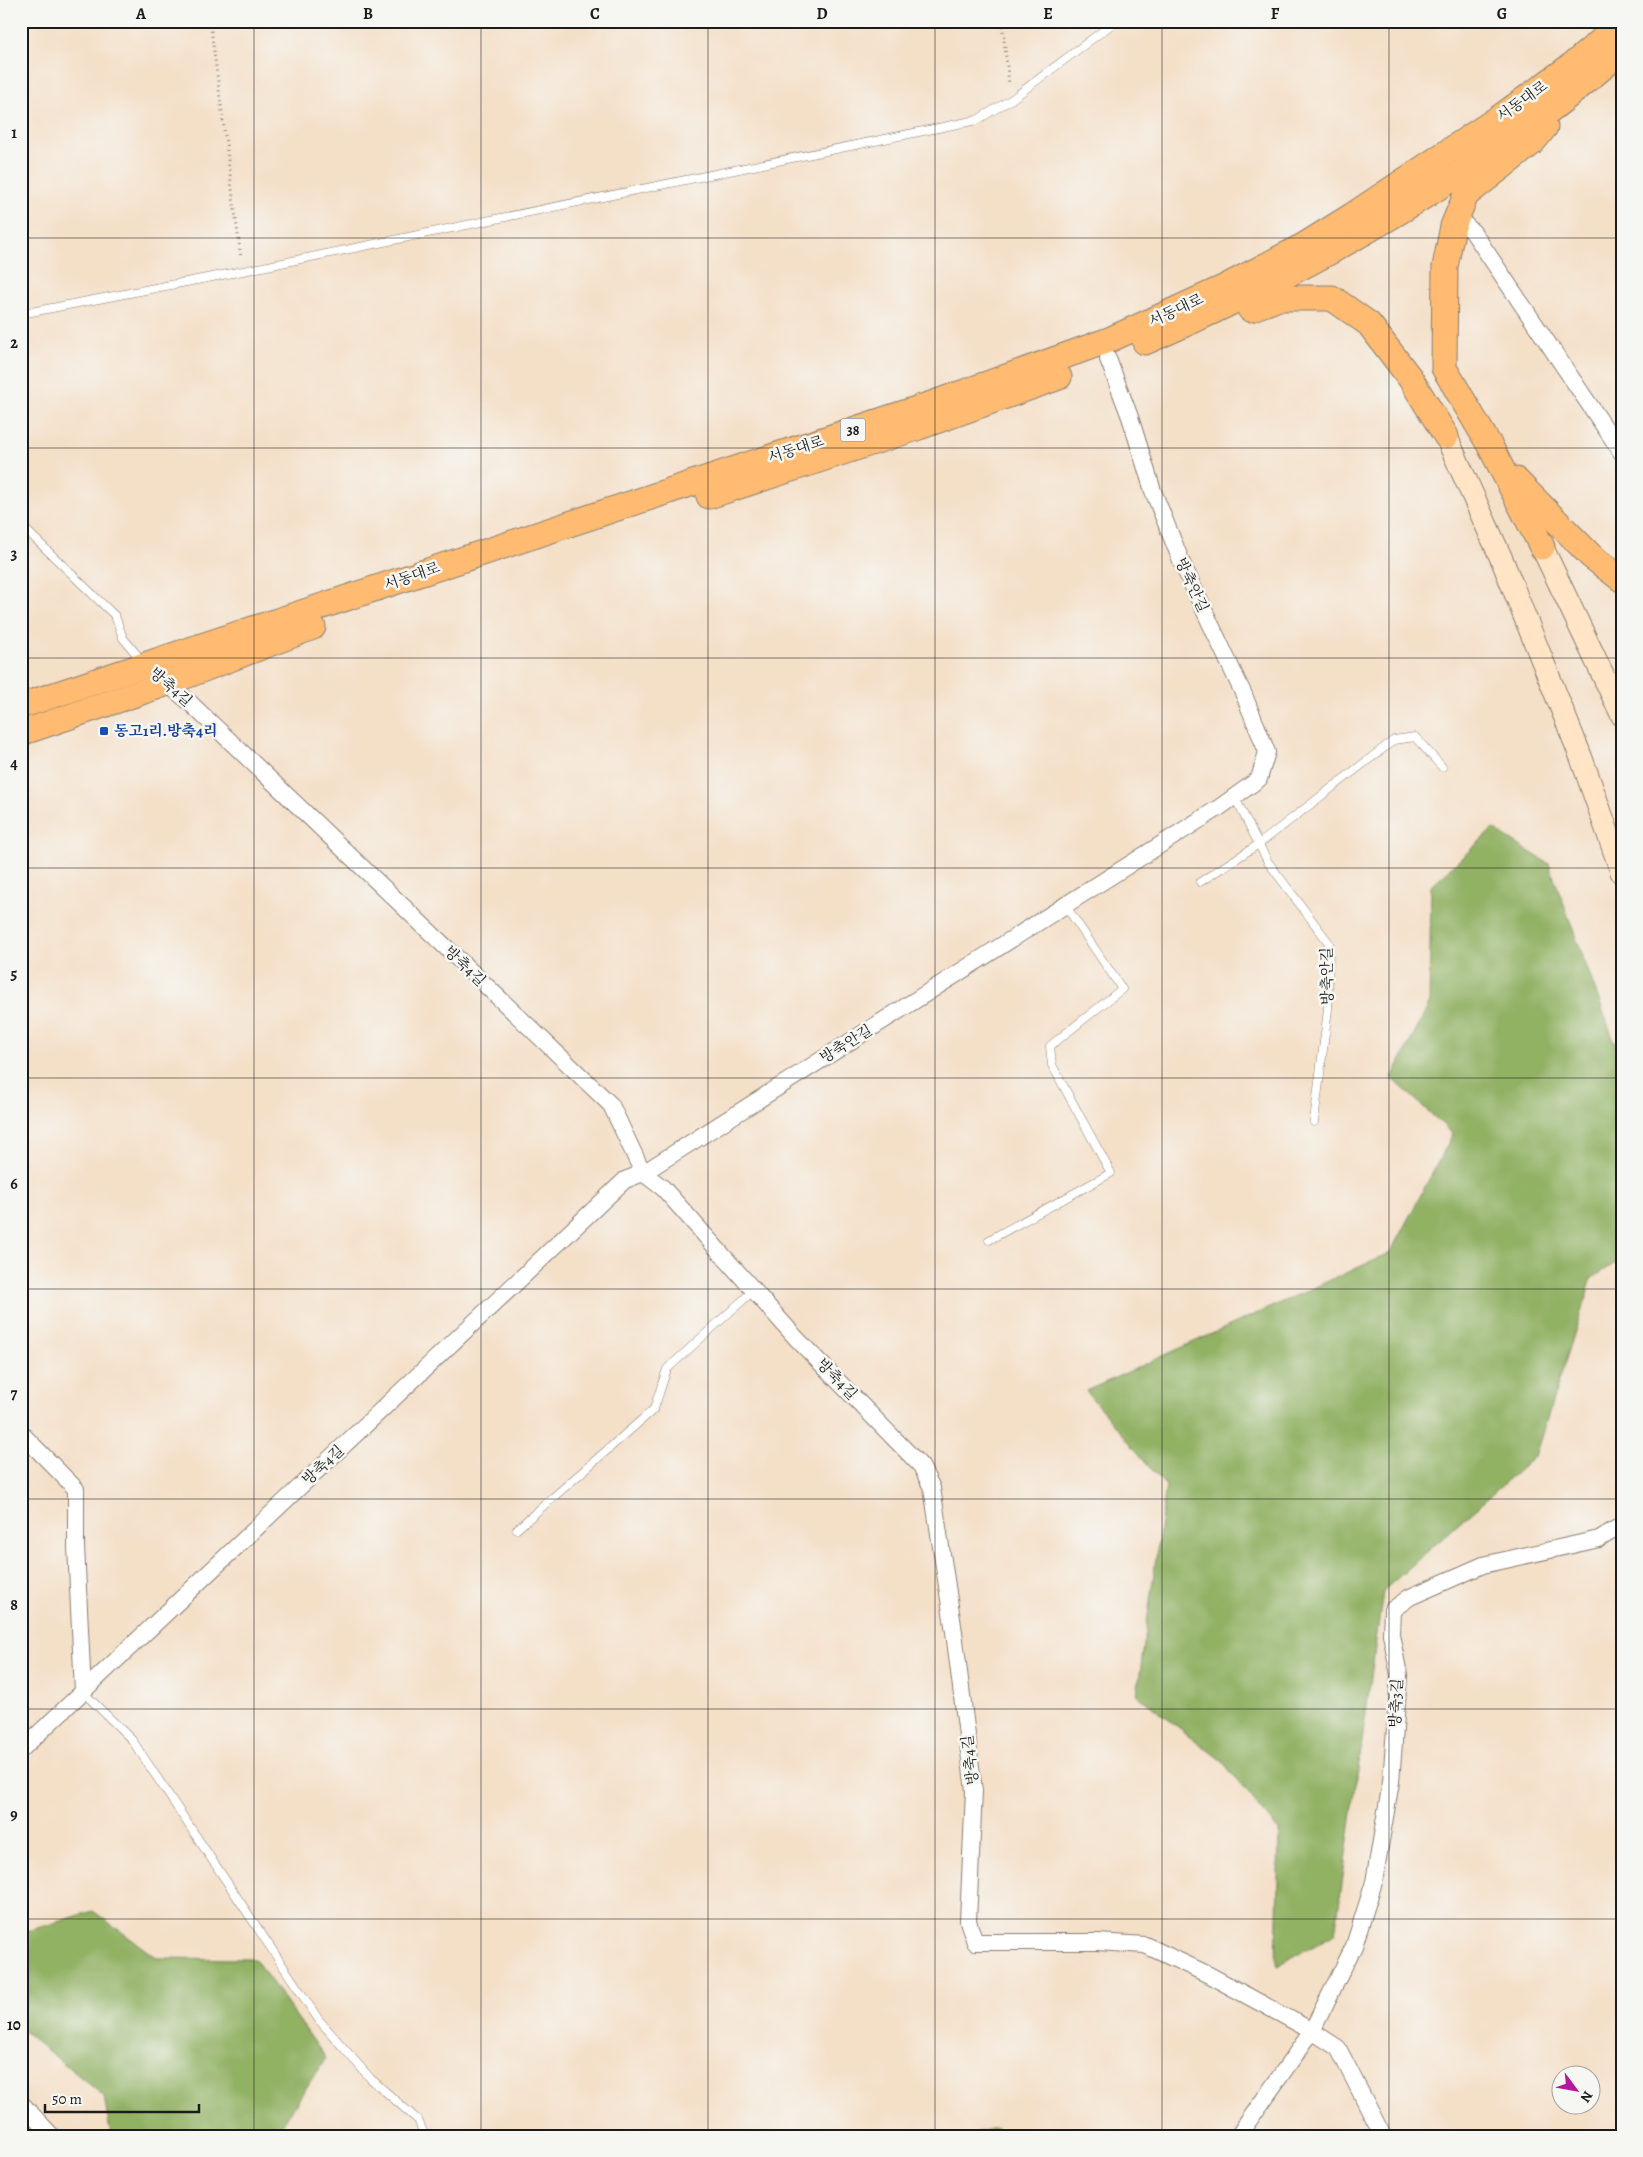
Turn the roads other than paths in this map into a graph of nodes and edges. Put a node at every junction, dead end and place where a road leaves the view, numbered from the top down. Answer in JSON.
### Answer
{"nodes":[{"id":1,"x":1116,"y":21,"type":"edge"},
{"id":2,"x":1622,"y":23,"type":"edge"},
{"id":3,"x":1622,"y":51,"type":"edge"},
{"id":4,"x":1583,"y":83,"type":"junction"},
{"id":5,"x":1457,"y":217,"type":"junction"},
{"id":6,"x":21,"y":314,"type":"edge"},
{"id":7,"x":1136,"y":346,"type":"junction"},
{"id":8,"x":1108,"y":359,"type":"junction"},
{"id":9,"x":1446,"y":436,"type":"joint"},
{"id":10,"x":1622,"y":453,"type":"edge"},
{"id":11,"x":1497,"y":460,"type":"junction"},
{"id":12,"x":21,"y":525,"type":"edge"},
{"id":13,"x":1542,"y":547,"type":"joint"},
{"id":14,"x":1621,"y":579,"type":"edge"},
{"id":15,"x":146,"y":666,"type":"junction"},
{"id":16,"x":165,"y":684,"type":"junction"},
{"id":17,"x":21,"y":706,"type":"edge"},
{"id":18,"x":1622,"y":715,"type":"edge"},
{"id":19,"x":21,"y":733,"type":"edge"},
{"id":20,"x":1442,"y":767,"type":"dead end"},
{"id":21,"x":1234,"y":796,"type":"junction"},
{"id":22,"x":1259,"y":844,"type":"junction"},
{"id":23,"x":1622,"y":873,"type":"edge"},
{"id":24,"x":1200,"y":882,"type":"dead end"},
{"id":25,"x":1065,"y":905,"type":"junction"},
{"id":26,"x":1314,"y":1122,"type":"dead end"},
{"id":27,"x":643,"y":1173,"type":"junction"},
{"id":28,"x":625,"y":1180,"type":"joint"},
{"id":29,"x":989,"y":1240,"type":"dead end"},
{"id":30,"x":754,"y":1290,"type":"junction"},
{"id":31,"x":21,"y":1433,"type":"edge"},
{"id":32,"x":1622,"y":1525,"type":"edge"},
{"id":33,"x":517,"y":1529,"type":"dead end"},
{"id":34,"x":83,"y":1692,"type":"junction"},
{"id":35,"x":21,"y":1750,"type":"edge"},
{"id":36,"x":1312,"y":2031,"type":"junction"},
{"id":37,"x":21,"y":2103,"type":"edge"},
{"id":38,"x":52,"y":2136,"type":"edge"},
{"id":39,"x":425,"y":2136,"type":"edge"},
{"id":40,"x":1238,"y":2136,"type":"edge"},
{"id":41,"x":1383,"y":2136,"type":"edge"}],
"edges":[{"from":1,"to":6,"type":"lane"},
{"from":2,"to":15,"type":"main road","name":"서동대로","number":"38"},
{"from":3,"to":4,"type":"main road","name":"서동대로","number":"38"},
{"from":4,"to":5,"type":"main road"},
{"from":4,"to":7,"type":"main road","name":"서동대로","number":"38"},
{"from":5,"to":10,"type":"street"},
{"from":5,"to":11,"type":"main road"},
{"from":7,"to":8,"type":"main road","name":"서동대로","number":"38"},
{"from":7,"to":9,"type":"main road"},
{"from":8,"to":16,"type":"main road","name":"서동대로","number":"38"},
{"from":8,"to":21,"type":"street","name":"방축안길"},
{"from":9,"to":23,"type":"street"},
{"from":11,"to":13,"type":"main road"},
{"from":11,"to":14,"type":"main road"},
{"from":12,"to":15,"type":"lane"},
{"from":13,"to":18,"type":"street"},
{"from":15,"to":16,"type":"street","name":"방축4길"},
{"from":15,"to":17,"type":"main road","name":"서동대로","number":"38"},
{"from":16,"to":19,"type":"main road","name":"서동대로","number":"38"},
{"from":16,"to":27,"type":"street","name":"방축4길"},
{"from":20,"to":22,"type":"lane"},
{"from":21,"to":22,"type":"lane","name":"방축안길"},
{"from":21,"to":25,"type":"street","name":"방축안길"},
{"from":22,"to":24,"type":"lane"},
{"from":22,"to":26,"type":"lane","name":"방축안길"},
{"from":25,"to":27,"type":"street","name":"방축안길"},
{"from":25,"to":29,"type":"lane"},
{"from":27,"to":28,"type":"street","name":"방축안길"},
{"from":27,"to":30,"type":"street","name":"방축4길"},
{"from":28,"to":34,"type":"street","name":"방축4길"},
{"from":30,"to":33,"type":"lane"},
{"from":30,"to":36,"type":"street","name":"방축4길"},
{"from":31,"to":34,"type":"street"},
{"from":32,"to":36,"type":"street","name":"방축3길"},
{"from":34,"to":35,"type":"street","name":"방축4길"},
{"from":34,"to":39,"type":"lane"},
{"from":36,"to":40,"type":"street","name":"방축3길"},
{"from":36,"to":41,"type":"street"},
{"from":37,"to":38,"type":"street"}]}
